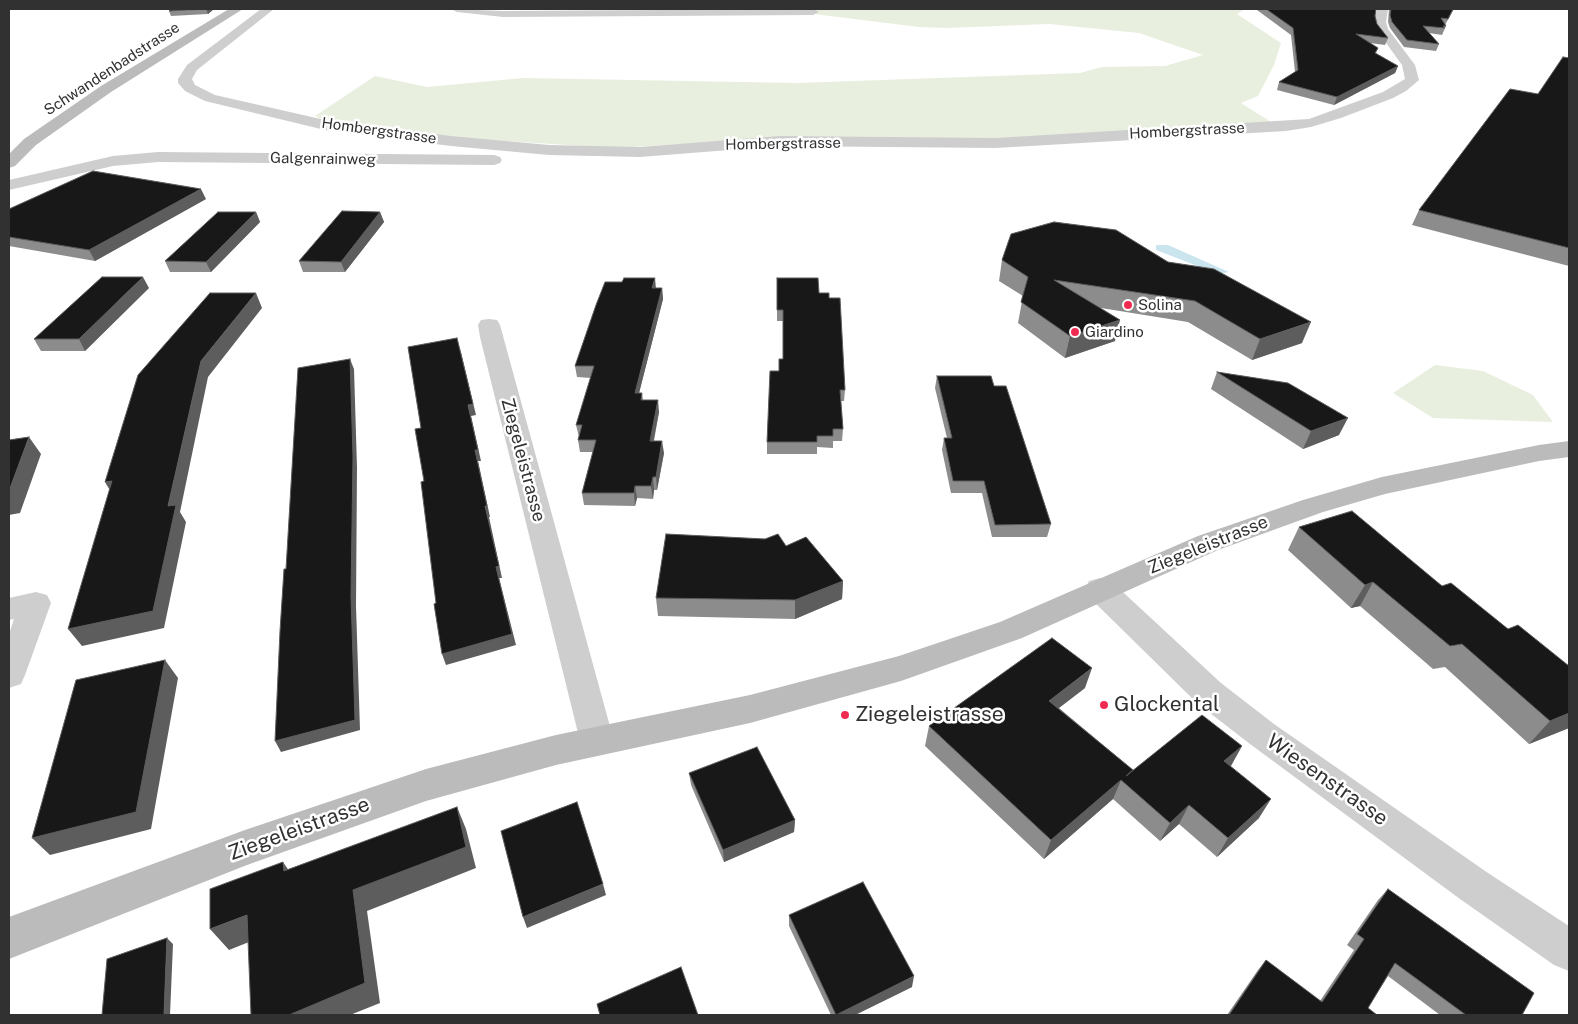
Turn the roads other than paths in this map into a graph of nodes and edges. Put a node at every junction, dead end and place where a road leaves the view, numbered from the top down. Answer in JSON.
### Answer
{"nodes":[{"id":1,"x":237,"y":9,"type":"edge"},
{"id":2,"x":268,"y":9,"type":"edge"},
{"id":3,"x":457,"y":9,"type":"edge"},
{"id":4,"x":1382,"y":9,"type":"edge"},
{"id":5,"x":814,"y":12,"type":"dead end"},
{"id":6,"x":640,"y":152,"type":"junction"},
{"id":7,"x":9,"y":163,"type":"edge"},
{"id":8,"x":9,"y":185,"type":"edge"},
{"id":9,"x":489,"y":325,"type":"dead end"},
{"id":10,"x":1569,"y":449,"type":"edge"},
{"id":11,"x":1100,"y":589,"type":"junction"},
{"id":12,"x":9,"y":609,"type":"edge"},
{"id":13,"x":9,"y":675,"type":"edge"},
{"id":14,"x":597,"y":741,"type":"junction"},
{"id":15,"x":9,"y":938,"type":"edge"},
{"id":16,"x":1569,"y":950,"type":"edge"}],
"edges":[{"from":1,"to":7,"type":"street","name":"Schwandenbadstrasse"},
{"from":2,"to":6,"type":"street","name":"Hombergstrasse"},
{"from":3,"to":5,"type":"street"},
{"from":4,"to":6,"type":"street","name":"Hombergstrasse"},
{"from":6,"to":8,"type":"street","name":"Galgenrainweg"},
{"from":9,"to":14,"type":"street","name":"Ziegeleistrasse"},
{"from":10,"to":11,"type":"street","name":"Ziegeleistrasse"},
{"from":11,"to":14,"type":"street","name":"Ziegeleistrasse"},
{"from":11,"to":16,"type":"street","name":"Wiesenstrasse"},
{"from":12,"to":13,"type":"street"},
{"from":14,"to":15,"type":"street","name":"Ziegeleistrasse"}]}
